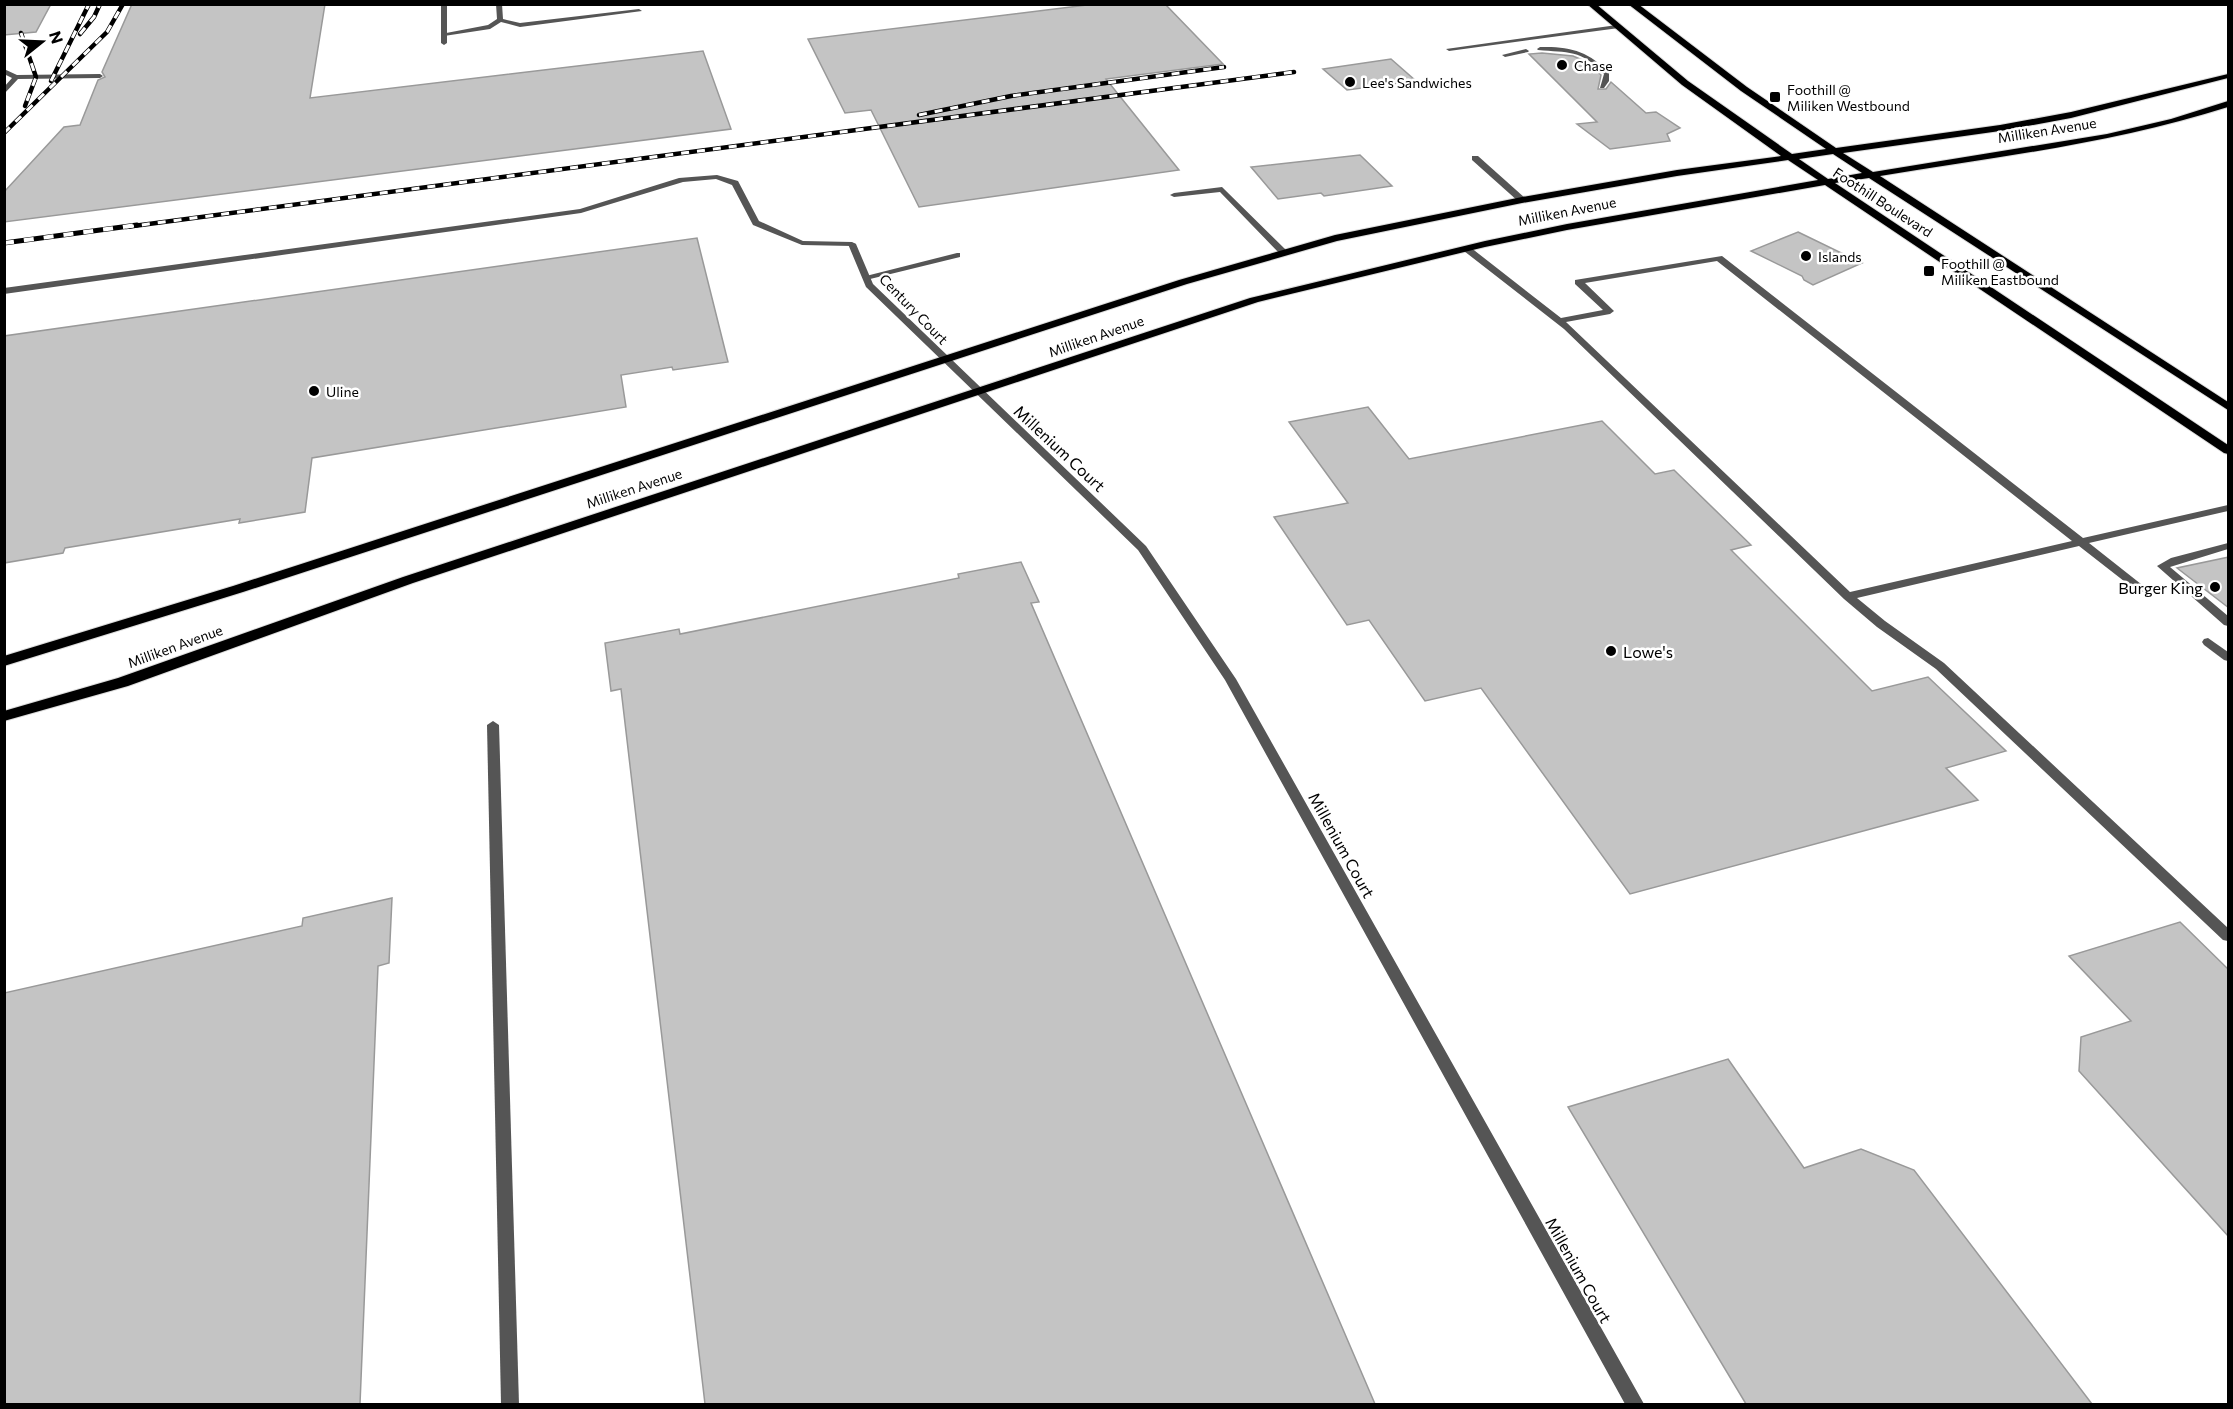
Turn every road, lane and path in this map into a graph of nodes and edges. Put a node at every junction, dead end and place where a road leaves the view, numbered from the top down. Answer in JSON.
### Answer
{"nodes":[{"id":1,"x":444,"y":4,"type":"edge"},
{"id":2,"x":499,"y":4,"type":"edge"},
{"id":3,"x":1591,"y":4,"type":"edge"},
{"id":4,"x":1632,"y":4,"type":"edge"},
{"id":5,"x":639,"y":11,"type":"dead end"},
{"id":6,"x":500,"y":20,"type":"junction"},
{"id":7,"x":1617,"y":27,"type":"junction"},
{"id":8,"x":444,"y":34,"type":"junction"},
{"id":9,"x":444,"y":43,"type":"dead end"},
{"id":10,"x":1449,"y":49,"type":"dead end"},
{"id":11,"x":1540,"y":50,"type":"dead end"},
{"id":12,"x":1526,"y":51,"type":"dead end"},
{"id":13,"x":1506,"y":55,"type":"dead end"},
{"id":14,"x":4,"y":71,"type":"edge"},
{"id":15,"x":100,"y":75,"type":"dead end"},
{"id":16,"x":2229,"y":76,"type":"edge"},
{"id":17,"x":16,"y":77,"type":"junction"},
{"id":18,"x":1602,"y":87,"type":"dead end"},
{"id":19,"x":4,"y":92,"type":"edge"},
{"id":20,"x":2229,"y":104,"type":"edge"},
{"id":21,"x":1836,"y":152,"type":"junction"},
{"id":22,"x":1788,"y":157,"type":"junction"},
{"id":23,"x":1475,"y":158,"type":"dead end"},
{"id":24,"x":1871,"y":174,"type":"junction"},
{"id":25,"x":1826,"y":182,"type":"junction"},
{"id":26,"x":1174,"y":195,"type":"dead end"},
{"id":27,"x":1522,"y":200,"type":"junction"},
{"id":28,"x":1467,"y":249,"type":"junction"},
{"id":29,"x":1284,"y":253,"type":"junction"},
{"id":30,"x":957,"y":255,"type":"dead end"},
{"id":31,"x":866,"y":277,"type":"junction"},
{"id":32,"x":4,"y":291,"type":"edge"},
{"id":33,"x":1559,"y":321,"type":"junction"},
{"id":34,"x":944,"y":359,"type":"junction"},
{"id":35,"x":978,"y":392,"type":"junction"},
{"id":36,"x":2229,"y":407,"type":"edge"},
{"id":37,"x":2229,"y":450,"type":"edge"},
{"id":38,"x":2229,"y":508,"type":"edge"},
{"id":39,"x":2082,"y":543,"type":"junction"},
{"id":40,"x":2229,"y":546,"type":"edge"},
{"id":41,"x":2142,"y":590,"type":"dead end"},
{"id":42,"x":1848,"y":596,"type":"junction"},
{"id":43,"x":2229,"y":622,"type":"edge"},
{"id":44,"x":2208,"y":642,"type":"dead end"},
{"id":45,"x":2229,"y":657,"type":"edge"},
{"id":46,"x":4,"y":661,"type":"edge"},
{"id":47,"x":4,"y":716,"type":"edge"},
{"id":48,"x":493,"y":725,"type":"dead end"},
{"id":49,"x":2229,"y":936,"type":"edge"},
{"id":50,"x":510,"y":1404,"type":"edge"},
{"id":51,"x":1635,"y":1404,"type":"edge"}],
"edges":[{"from":1,"to":8,"type":"street"},
{"from":2,"to":6,"type":"street"},
{"from":3,"to":7,"type":"main road","name":"Foothill Boulevard"},
{"from":4,"to":21,"type":"main road","name":"Foothill Boulevard"},
{"from":5,"to":6,"type":"street"},
{"from":6,"to":8,"type":"street"},
{"from":7,"to":10,"type":"street"},
{"from":7,"to":22,"type":"main road","name":"Foothill Boulevard"},
{"from":8,"to":9,"type":"street"},
{"from":11,"to":18,"type":"street"},
{"from":12,"to":13,"type":"street"},
{"from":14,"to":17,"type":"street"},
{"from":15,"to":17,"type":"street"},
{"from":16,"to":21,"type":"main road","name":"Milliken Avenue"},
{"from":17,"to":19,"type":"street"},
{"from":20,"to":24,"type":"main road","name":"Milliken Avenue"},
{"from":21,"to":22,"type":"main road","name":"Milliken Avenue"},
{"from":21,"to":24,"type":"main road","name":"Foothill Boulevard"},
{"from":22,"to":25,"type":"main road","name":"Foothill Boulevard"},
{"from":22,"to":27,"type":"main road","name":"Milliken Avenue"},
{"from":23,"to":27,"type":"street"},
{"from":24,"to":25,"type":"main road","name":"Milliken Avenue"},
{"from":24,"to":36,"type":"main road","name":"Foothill Boulevard"},
{"from":25,"to":28,"type":"main road","name":"Milliken Avenue"},
{"from":25,"to":37,"type":"main road","name":"Foothill Boulevard"},
{"from":26,"to":29,"type":"street"},
{"from":27,"to":29,"type":"main road","name":"Milliken Avenue"},
{"from":28,"to":33,"type":"street"},
{"from":28,"to":35,"type":"main road","name":"Milliken Avenue"},
{"from":29,"to":34,"type":"main road","name":"Milliken Avenue"},
{"from":30,"to":31,"type":"street"},
{"from":31,"to":32,"type":"street","name":"Century Court"},
{"from":31,"to":34,"type":"street","name":"Century Court"},
{"from":33,"to":39,"type":"street"},
{"from":33,"to":42,"type":"street"},
{"from":34,"to":35,"type":"street","name":"Millenium Court"},
{"from":34,"to":46,"type":"main road","name":"Milliken Avenue"},
{"from":35,"to":47,"type":"main road","name":"Milliken Avenue"},
{"from":35,"to":51,"type":"street","name":"Millenium Court"},
{"from":38,"to":39,"type":"street"},
{"from":39,"to":41,"type":"street"},
{"from":39,"to":42,"type":"street"},
{"from":40,"to":43,"type":"street"},
{"from":42,"to":49,"type":"street"},
{"from":44,"to":45,"type":"street"},
{"from":48,"to":50,"type":"street"}]}
